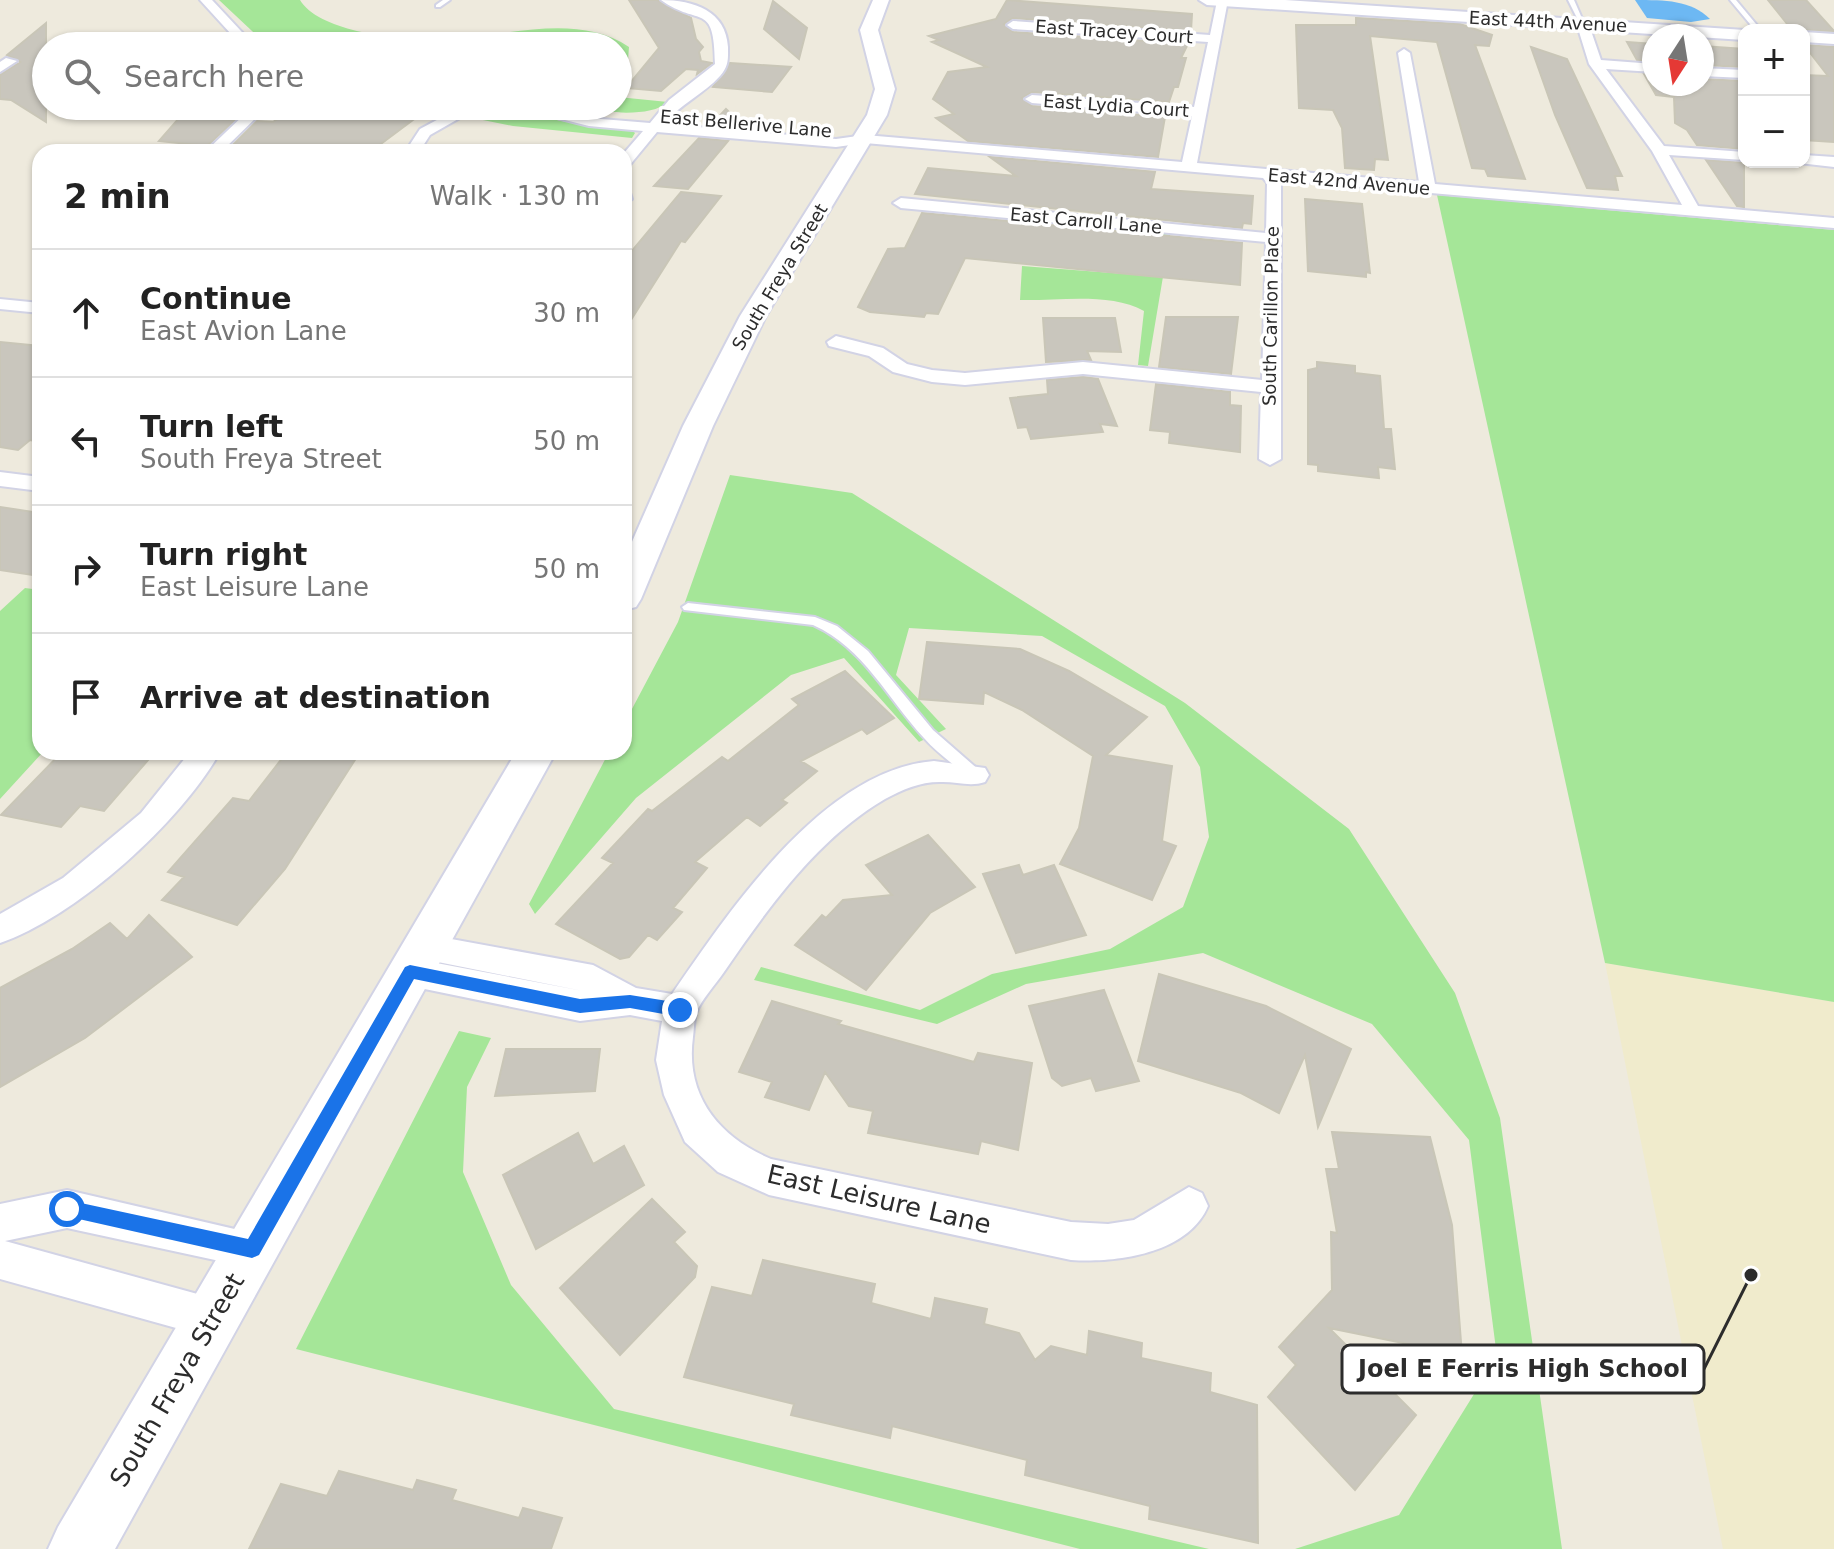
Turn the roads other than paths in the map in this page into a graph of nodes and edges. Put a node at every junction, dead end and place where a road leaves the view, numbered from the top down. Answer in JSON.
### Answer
{"nodes":[{"id":1,"x":206,"y":0,"type":"edge"},
{"id":2,"x":447,"y":0,"type":"edge"},
{"id":3,"x":667,"y":0,"type":"edge"},
{"id":4,"x":881,"y":0,"type":"edge"},
{"id":5,"x":1571,"y":0,"type":"edge"},
{"id":6,"x":1733,"y":0,"type":"edge"},
{"id":7,"x":1215,"y":1,"type":"edge"},
{"id":8,"x":438,"y":6,"type":"dead end"},
{"id":9,"x":1582,"y":22,"type":"junction"},
{"id":10,"x":1753,"y":24,"type":"edge"},
{"id":11,"x":1013,"y":25,"type":"dead end"},
{"id":12,"x":236,"y":32,"type":"edge"},
{"id":13,"x":1738,"y":35,"type":"edge"},
{"id":14,"x":1810,"y":37,"type":"edge"},
{"id":15,"x":1215,"y":39,"type":"junction"},
{"id":16,"x":1834,"y":39,"type":"edge"},
{"id":17,"x":1404,"y":53,"type":"dead end"},
{"id":18,"x":1596,"y":64,"type":"junction"},
{"id":19,"x":1642,"y":67,"type":"edge"},
{"id":20,"x":1714,"y":73,"type":"edge"},
{"id":21,"x":1738,"y":74,"type":"edge"},
{"id":22,"x":1032,"y":99,"type":"dead end"},
{"id":23,"x":1200,"y":112,"type":"junction"},
{"id":24,"x":246,"y":120,"type":"edge"},
{"id":25,"x":448,"y":120,"type":"edge"},
{"id":26,"x":582,"y":120,"type":"edge"},
{"id":27,"x":657,"y":122,"type":"junction"},
{"id":28,"x":865,"y":139,"type":"junction"},
{"id":29,"x":221,"y":144,"type":"edge"},
{"id":30,"x":417,"y":144,"type":"edge"},
{"id":31,"x":1659,"y":150,"type":"junction"},
{"id":32,"x":632,"y":153,"type":"edge"},
{"id":33,"x":1738,"y":156,"type":"edge"},
{"id":34,"x":1810,"y":160,"type":"edge"},
{"id":35,"x":1834,"y":162,"type":"edge"},
{"id":36,"x":1188,"y":168,"type":"junction"},
{"id":37,"x":1269,"y":175,"type":"junction"},
{"id":38,"x":1428,"y":189,"type":"junction"},
{"id":39,"x":901,"y":203,"type":"dead end"},
{"id":40,"x":1693,"y":211,"type":"junction"},
{"id":41,"x":1834,"y":223,"type":"edge"},
{"id":42,"x":1271,"y":238,"type":"junction"},
{"id":43,"x":32,"y":294,"type":"edge"},
{"id":44,"x":8,"y":305,"type":"edge"},
{"id":45,"x":32,"y":307,"type":"edge"},
{"id":46,"x":836,"y":342,"type":"dead end"},
{"id":47,"x":1269,"y":387,"type":"junction"},
{"id":48,"x":1270,"y":459,"type":"dead end"},
{"id":49,"x":0,"y":479,"type":"edge"},
{"id":50,"x":32,"y":483,"type":"edge"},
{"id":51,"x":632,"y":580,"type":"edge"},
{"id":52,"x":688,"y":607,"type":"dead end"},
{"id":53,"x":200,"y":760,"type":"edge"},
{"id":54,"x":531,"y":760,"type":"edge"},
{"id":55,"x":975,"y":775,"type":"joint"},
{"id":56,"x":0,"y":930,"type":"edge"},
{"id":57,"x":417,"y":960,"type":"junction"},
{"id":58,"x":680,"y":1010,"type":"junction"},
{"id":59,"x":1189,"y":1206,"type":"dead end"},
{"id":60,"x":0,"y":1223,"type":"edge"},
{"id":61,"x":252,"y":1249,"type":"junction"},
{"id":62,"x":0,"y":1258,"type":"edge"},
{"id":63,"x":212,"y":1318,"type":"junction"},
{"id":64,"x":80,"y":1549,"type":"edge"}],
"edges":[{"from":1,"to":12,"type":"street"},
{"from":2,"to":8,"type":"lane"},
{"from":3,"to":27,"type":"street"},
{"from":4,"to":28,"type":"main road","name":"South Freya Street"},
{"from":5,"to":9,"type":"lane"},
{"from":6,"to":10,"type":"lane"},
{"from":7,"to":9,"type":"main road","name":"East 44th Avenue"},
{"from":7,"to":15,"type":"street"},
{"from":9,"to":13,"type":"main road","name":"East 44th Avenue"},
{"from":9,"to":18,"type":"street"},
{"from":11,"to":15,"type":"street","name":"East Tracey Court"},
{"from":14,"to":16,"type":"main road"},
{"from":15,"to":23,"type":"street"},
{"from":17,"to":38,"type":"street"},
{"from":18,"to":19,"type":"street"},
{"from":18,"to":31,"type":"street"},
{"from":20,"to":21,"type":"street"},
{"from":22,"to":23,"type":"street","name":"East Lydia Court"},
{"from":23,"to":36,"type":"street"},
{"from":24,"to":29,"type":"street"},
{"from":25,"to":30,"type":"street"},
{"from":26,"to":27,"type":"street","name":"East Bellerive Lane"},
{"from":27,"to":28,"type":"street","name":"East Bellerive Lane"},
{"from":27,"to":32,"type":"street"},
{"from":28,"to":36,"type":"street","name":"East 42nd Avenue"},
{"from":28,"to":51,"type":"main road","name":"South Freya Street"},
{"from":31,"to":33,"type":"street"},
{"from":31,"to":40,"type":"street"},
{"from":34,"to":35,"type":"street"},
{"from":36,"to":37,"type":"street","name":"East 42nd Avenue"},
{"from":37,"to":38,"type":"street","name":"East 42nd Avenue"},
{"from":37,"to":42,"type":"street","name":"South Carillon Place"},
{"from":38,"to":40,"type":"street","name":"East 42nd Avenue"},
{"from":39,"to":42,"type":"street","name":"East Carroll Lane"},
{"from":40,"to":41,"type":"street","name":"East 42nd Avenue"},
{"from":42,"to":47,"type":"street","name":"South Carillon Place"},
{"from":43,"to":44,"type":"street"},
{"from":44,"to":45,"type":"street"},
{"from":46,"to":47,"type":"street"},
{"from":47,"to":48,"type":"street","name":"South Carillon Place"},
{"from":49,"to":50,"type":"street"},
{"from":52,"to":55,"type":"lane"},
{"from":53,"to":56,"type":"street"},
{"from":54,"to":57,"type":"main road","name":"South Freya Street"},
{"from":55,"to":58,"type":"street"},
{"from":57,"to":58,"type":"street"},
{"from":57,"to":61,"type":"main road","name":"South Freya Street"},
{"from":58,"to":59,"type":"street","name":"East Leisure Lane"},
{"from":60,"to":61,"type":"street"},
{"from":61,"to":63,"type":"main road","name":"South Freya Street"},
{"from":62,"to":63,"type":"street"},
{"from":63,"to":64,"type":"main road","name":"South Freya Street"}]}
